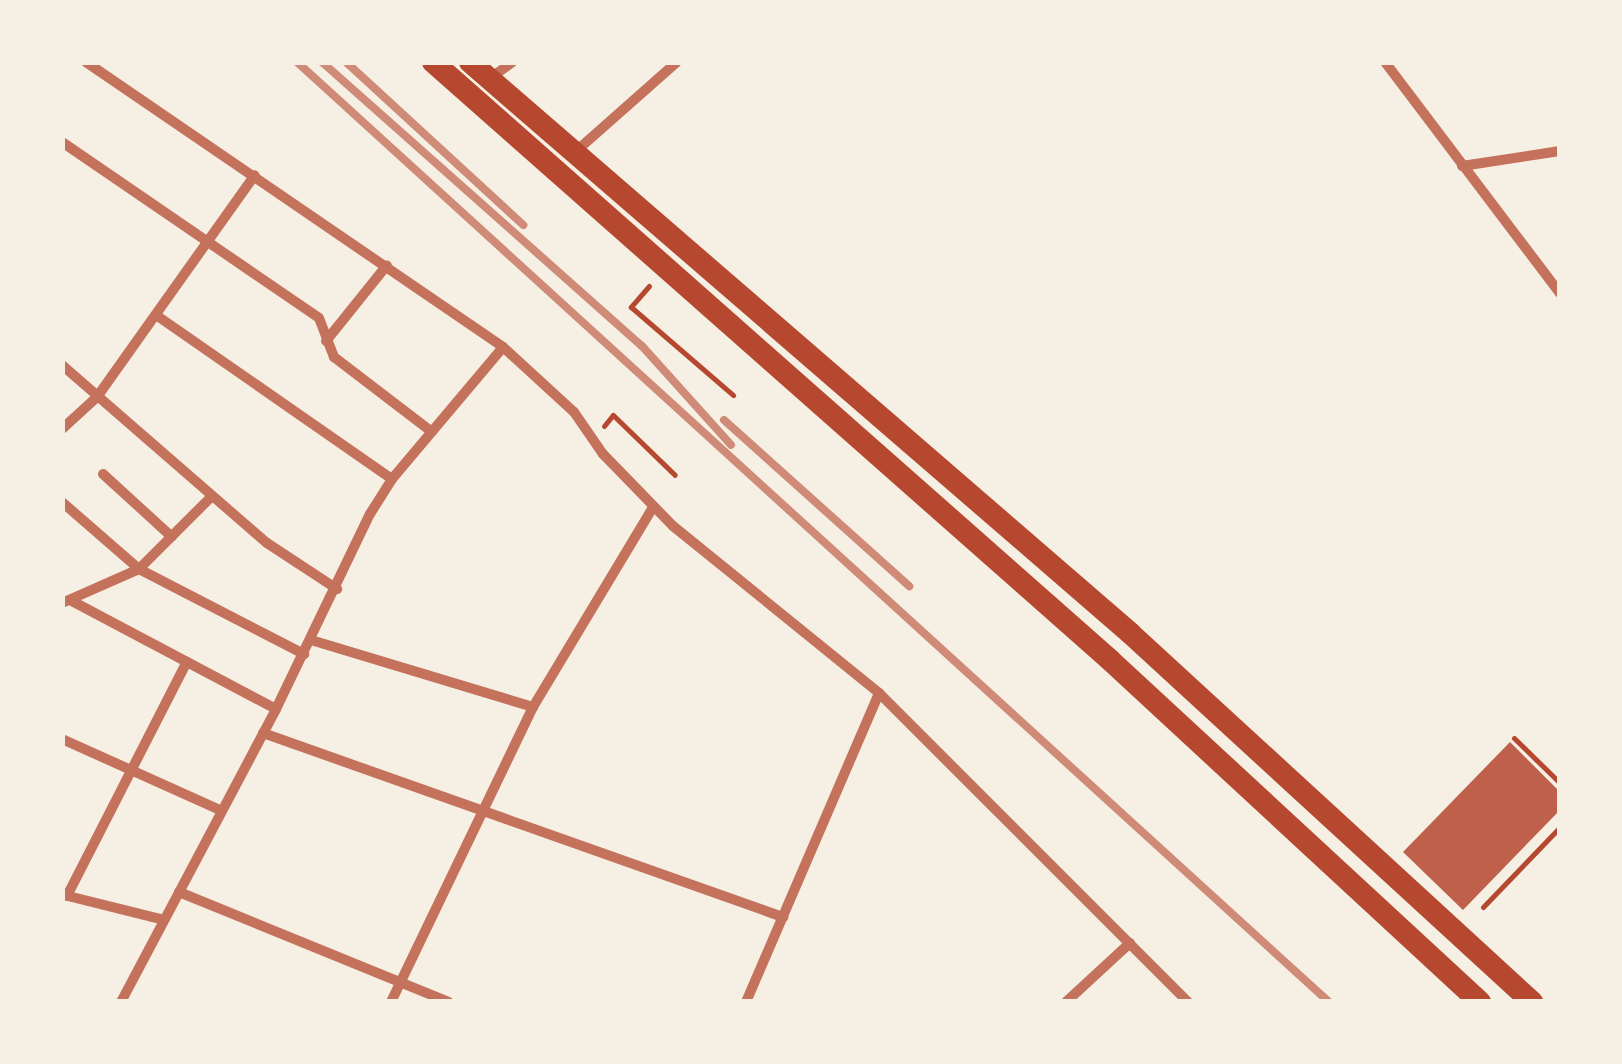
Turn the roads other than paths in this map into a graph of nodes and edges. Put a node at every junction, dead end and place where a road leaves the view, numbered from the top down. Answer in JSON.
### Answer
{"nodes":[{"id":1,"x":86,"y":62,"type":"edge"},
{"id":2,"x":432,"y":62,"type":"edge"},
{"id":3,"x":470,"y":62,"type":"edge"},
{"id":4,"x":512,"y":62,"type":"edge"},
{"id":5,"x":677,"y":62,"type":"edge"},
{"id":6,"x":1385,"y":62,"type":"edge"},
{"id":7,"x":488,"y":80,"type":"junction"},
{"id":8,"x":62,"y":142,"type":"edge"},
{"id":9,"x":1560,"y":151,"type":"edge"},
{"id":10,"x":573,"y":154,"type":"junction"},
{"id":11,"x":1462,"y":166,"type":"junction"},
{"id":12,"x":255,"y":176,"type":"junction"},
{"id":13,"x":666,"y":232,"type":"junction"},
{"id":14,"x":208,"y":242,"type":"junction"},
{"id":15,"x":650,"y":252,"type":"junction"},
{"id":16,"x":387,"y":265,"type":"junction"},
{"id":17,"x":1560,"y":293,"type":"edge"},
{"id":18,"x":156,"y":315,"type":"junction"},
{"id":19,"x":326,"y":342,"type":"junction"},
{"id":20,"x":504,"y":348,"type":"junction"},
{"id":21,"x":62,"y":365,"type":"edge"},
{"id":22,"x":97,"y":398,"type":"junction"},
{"id":23,"x":866,"y":406,"type":"junction"},
{"id":24,"x":62,"y":429,"type":"edge"},
{"id":25,"x":848,"y":429,"type":"junction"},
{"id":26,"x":432,"y":432,"type":"junction"},
{"id":27,"x":103,"y":474,"type":"dead end"},
{"id":28,"x":392,"y":480,"type":"junction"},
{"id":29,"x":966,"y":491,"type":"junction"},
{"id":30,"x":212,"y":496,"type":"junction"},
{"id":31,"x":62,"y":502,"type":"edge"},
{"id":32,"x":653,"y":507,"type":"junction"},
{"id":33,"x":946,"y":514,"type":"junction"},
{"id":34,"x":172,"y":537,"type":"junction"},
{"id":35,"x":139,"y":569,"type":"junction"},
{"id":36,"x":337,"y":589,"type":"junction"},
{"id":37,"x":66,"y":602,"type":"edge"},
{"id":38,"x":1130,"y":633,"type":"junction"},
{"id":39,"x":311,"y":640,"type":"junction"},
{"id":40,"x":304,"y":654,"type":"junction"},
{"id":41,"x":1110,"y":660,"type":"junction"},
{"id":42,"x":187,"y":662,"type":"junction"},
{"id":43,"x":879,"y":693,"type":"junction"},
{"id":44,"x":533,"y":708,"type":"junction"},
{"id":45,"x":276,"y":709,"type":"junction"},
{"id":46,"x":263,"y":732,"type":"junction"},
{"id":47,"x":62,"y":739,"type":"edge"},
{"id":48,"x":132,"y":770,"type":"junction"},
{"id":49,"x":222,"y":811,"type":"junction"},
{"id":50,"x":482,"y":811,"type":"junction"},
{"id":51,"x":180,"y":892,"type":"junction"},
{"id":52,"x":65,"y":895,"type":"edge"},
{"id":53,"x":783,"y":917,"type":"junction"},
{"id":54,"x":164,"y":920,"type":"junction"},
{"id":55,"x":1130,"y":943,"type":"junction"},
{"id":56,"x":398,"y":982,"type":"junction"},
{"id":57,"x":121,"y":1002,"type":"edge"},
{"id":58,"x":391,"y":1002,"type":"edge"},
{"id":59,"x":448,"y":1002,"type":"edge"},
{"id":60,"x":746,"y":1002,"type":"edge"},
{"id":61,"x":1066,"y":1002,"type":"edge"},
{"id":62,"x":1188,"y":1002,"type":"edge"},
{"id":63,"x":1480,"y":1002,"type":"edge"},
{"id":64,"x":1532,"y":1002,"type":"edge"}],
"edges":[{"from":1,"to":12,"type":"street"},
{"from":2,"to":15,"type":"main road"},
{"from":3,"to":7,"type":"main road"},
{"from":4,"to":7,"type":"street"},
{"from":5,"to":10,"type":"street"},
{"from":6,"to":11,"type":"street"},
{"from":7,"to":10,"type":"main road"},
{"from":8,"to":14,"type":"street"},
{"from":9,"to":11,"type":"street"},
{"from":10,"to":13,"type":"main road"},
{"from":11,"to":17,"type":"street"},
{"from":12,"to":14,"type":"street"},
{"from":12,"to":16,"type":"street"},
{"from":13,"to":15,"type":"main road"},
{"from":13,"to":23,"type":"main road"},
{"from":14,"to":18,"type":"street"},
{"from":14,"to":19,"type":"street"},
{"from":15,"to":25,"type":"main road"},
{"from":16,"to":19,"type":"street"},
{"from":16,"to":20,"type":"street"},
{"from":18,"to":22,"type":"street"},
{"from":18,"to":28,"type":"street"},
{"from":19,"to":26,"type":"street"},
{"from":20,"to":26,"type":"street"},
{"from":20,"to":32,"type":"street"},
{"from":21,"to":22,"type":"street"},
{"from":22,"to":24,"type":"street"},
{"from":22,"to":30,"type":"street"},
{"from":23,"to":25,"type":"main road"},
{"from":23,"to":29,"type":"main road"},
{"from":25,"to":33,"type":"main road"},
{"from":26,"to":28,"type":"street"},
{"from":27,"to":34,"type":"street"},
{"from":28,"to":36,"type":"street"},
{"from":29,"to":33,"type":"main road"},
{"from":29,"to":38,"type":"main road"},
{"from":30,"to":34,"type":"street"},
{"from":30,"to":36,"type":"street"},
{"from":31,"to":35,"type":"street"},
{"from":32,"to":43,"type":"street"},
{"from":32,"to":44,"type":"street"},
{"from":33,"to":41,"type":"main road"},
{"from":34,"to":35,"type":"street"},
{"from":35,"to":37,"type":"street"},
{"from":35,"to":40,"type":"street"},
{"from":36,"to":39,"type":"street"},
{"from":37,"to":42,"type":"street"},
{"from":38,"to":41,"type":"main road"},
{"from":38,"to":64,"type":"main road"},
{"from":39,"to":40,"type":"street"},
{"from":39,"to":44,"type":"street"},
{"from":40,"to":45,"type":"street"},
{"from":41,"to":63,"type":"main road"},
{"from":42,"to":45,"type":"street"},
{"from":42,"to":48,"type":"street"},
{"from":43,"to":53,"type":"street"},
{"from":43,"to":55,"type":"street"},
{"from":44,"to":50,"type":"street"},
{"from":45,"to":46,"type":"street"},
{"from":46,"to":49,"type":"street"},
{"from":46,"to":50,"type":"street"},
{"from":47,"to":48,"type":"street"},
{"from":48,"to":49,"type":"street"},
{"from":48,"to":52,"type":"street"},
{"from":49,"to":51,"type":"street"},
{"from":50,"to":53,"type":"street"},
{"from":50,"to":56,"type":"street"},
{"from":51,"to":54,"type":"street"},
{"from":51,"to":56,"type":"street"},
{"from":52,"to":54,"type":"street"},
{"from":53,"to":60,"type":"street"},
{"from":54,"to":57,"type":"street"},
{"from":55,"to":61,"type":"street"},
{"from":55,"to":62,"type":"street"},
{"from":56,"to":58,"type":"street"},
{"from":56,"to":59,"type":"street"}]}
